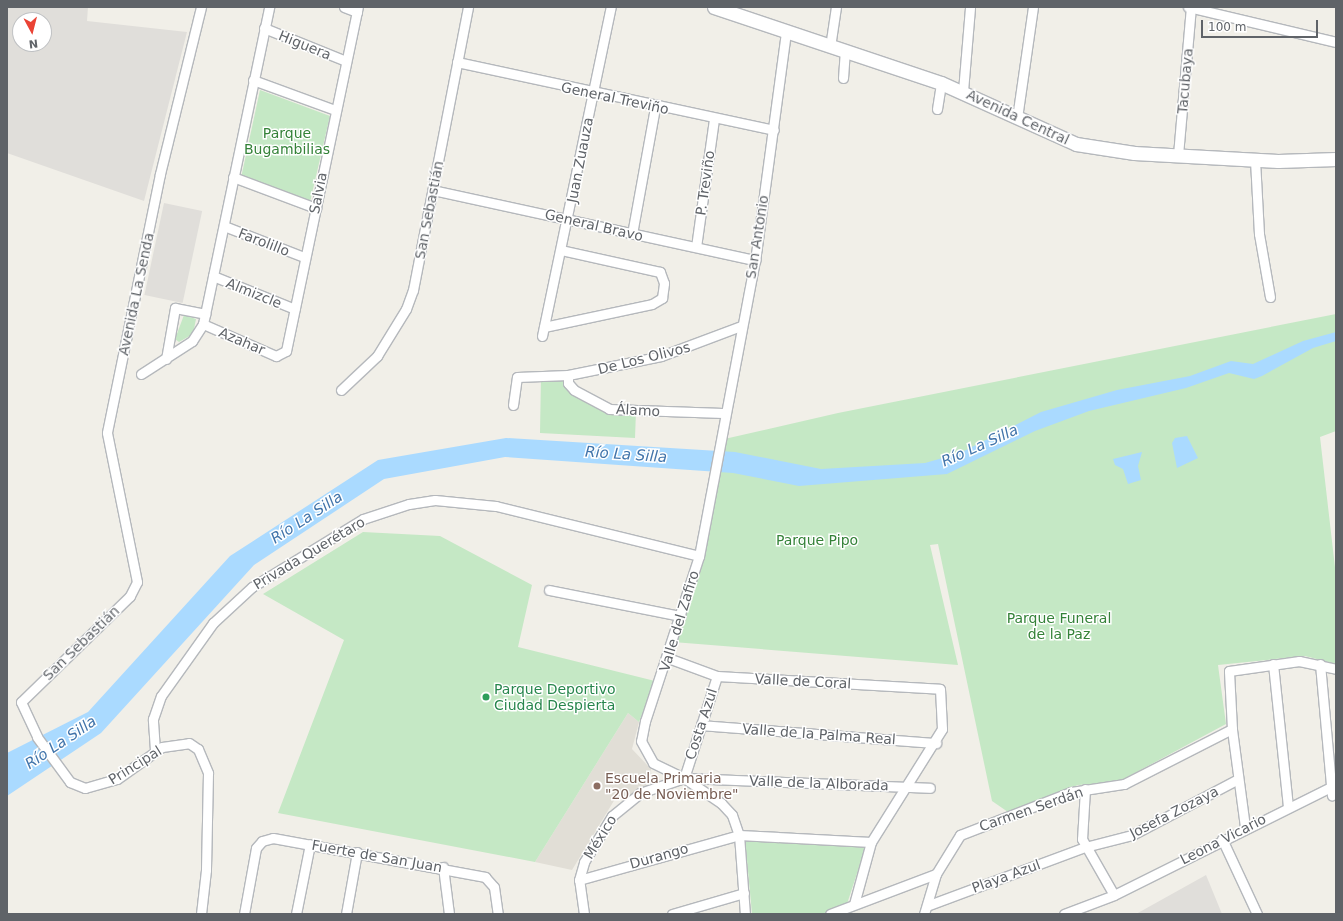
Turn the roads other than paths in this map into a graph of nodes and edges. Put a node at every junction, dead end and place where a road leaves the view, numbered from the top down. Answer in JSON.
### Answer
{"nodes":[{"id":1,"x":201,"y":7,"type":"edge"},
{"id":2,"x":269,"y":7,"type":"edge"},
{"id":3,"x":344,"y":7,"type":"edge"},
{"id":4,"x":468,"y":7,"type":"edge"},
{"id":5,"x":611,"y":7,"type":"edge"},
{"id":6,"x":714,"y":7,"type":"edge"},
{"id":7,"x":836,"y":7,"type":"edge"},
{"id":8,"x":970,"y":7,"type":"edge"},
{"id":9,"x":1033,"y":7,"type":"edge"},
{"id":10,"x":1190,"y":7,"type":"edge"},
{"id":11,"x":358,"y":9,"type":"edge"},
{"id":12,"x":264,"y":28,"type":"junction"},
{"id":13,"x":786,"y":32,"type":"junction"},
{"id":14,"x":1336,"y":42,"type":"edge"},
{"id":15,"x":830,"y":47,"type":"junction"},
{"id":16,"x":846,"y":52,"type":"junction"},
{"id":17,"x":346,"y":61,"type":"junction"},
{"id":18,"x":457,"y":62,"type":"junction"},
{"id":19,"x":843,"y":78,"type":"dead end"},
{"id":20,"x":252,"y":80,"type":"junction"},
{"id":21,"x":941,"y":83,"type":"junction"},
{"id":22,"x":963,"y":92,"type":"junction"},
{"id":23,"x":593,"y":93,"type":"junction"},
{"id":24,"x":656,"y":107,"type":"junction"},
{"id":25,"x":937,"y":109,"type":"dead end"},
{"id":26,"x":335,"y":110,"type":"junction"},
{"id":27,"x":1017,"y":118,"type":"junction"},
{"id":28,"x":714,"y":119,"type":"junction"},
{"id":29,"x":774,"y":130,"type":"junction"},
{"id":30,"x":1178,"y":155,"type":"junction"},
{"id":31,"x":1336,"y":159,"type":"edge"},
{"id":32,"x":1255,"y":160,"type":"junction"},
{"id":33,"x":233,"y":177,"type":"junction"},
{"id":34,"x":433,"y":190,"type":"junction"},
{"id":35,"x":316,"y":208,"type":"junction"},
{"id":36,"x":568,"y":219,"type":"junction"},
{"id":37,"x":224,"y":226,"type":"junction"},
{"id":38,"x":632,"y":234,"type":"junction"},
{"id":39,"x":696,"y":247,"type":"junction"},
{"id":40,"x":561,"y":250,"type":"junction"},
{"id":41,"x":304,"y":257,"type":"junction"},
{"id":42,"x":754,"y":260,"type":"junction"},
{"id":43,"x":213,"y":276,"type":"junction"},
{"id":44,"x":1270,"y":297,"type":"dead end"},
{"id":45,"x":295,"y":310,"type":"junction"},
{"id":46,"x":205,"y":314,"type":"junction"},
{"id":47,"x":203,"y":324,"type":"junction"},
{"id":48,"x":741,"y":326,"type":"junction"},
{"id":49,"x":282,"y":355,"type":"joint"},
{"id":50,"x":166,"y":359,"type":"junction"},
{"id":51,"x":141,"y":374,"type":"dead end"},
{"id":52,"x":568,"y":375,"type":"junction"},
{"id":53,"x":341,"y":390,"type":"dead end"},
{"id":54,"x":513,"y":405,"type":"dead end"},
{"id":55,"x":723,"y":413,"type":"junction"},
{"id":56,"x":720,"y":440,"type":"joint"},
{"id":57,"x":699,"y":556,"type":"junction"},
{"id":58,"x":137,"y":582,"type":"joint"},
{"id":59,"x":549,"y":590,"type":"dead end"},
{"id":60,"x":680,"y":616,"type":"junction"},
{"id":61,"x":668,"y":658,"type":"junction"},
{"id":62,"x":1273,"y":664,"type":"junction"},
{"id":63,"x":1320,"y":664,"type":"junction"},
{"id":64,"x":1336,"y":669,"type":"edge"},
{"id":65,"x":717,"y":676,"type":"junction"},
{"id":66,"x":22,"y":706,"type":"joint"},
{"id":67,"x":701,"y":725,"type":"junction"},
{"id":68,"x":1232,"y":729,"type":"junction"},
{"id":69,"x":936,"y":743,"type":"junction"},
{"id":70,"x":156,"y":750,"type":"junction"},
{"id":71,"x":661,"y":769,"type":"junction"},
{"id":72,"x":684,"y":778,"type":"junction"},
{"id":73,"x":1238,"y":779,"type":"junction"},
{"id":74,"x":658,"y":787,"type":"junction"},
{"id":75,"x":906,"y":787,"type":"junction"},
{"id":76,"x":930,"y":788,"type":"dead end"},
{"id":77,"x":1085,"y":789,"type":"junction"},
{"id":78,"x":1288,"y":807,"type":"junction"},
{"id":79,"x":1245,"y":827,"type":"junction"},
{"id":80,"x":739,"y":835,"type":"junction"},
{"id":81,"x":1222,"y":839,"type":"junction"},
{"id":82,"x":871,"y":842,"type":"junction"},
{"id":83,"x":310,"y":844,"type":"junction"},
{"id":84,"x":1085,"y":847,"type":"junction"},
{"id":85,"x":357,"y":852,"type":"junction"},
{"id":86,"x":443,"y":867,"type":"junction"},
{"id":87,"x":936,"y":874,"type":"junction"},
{"id":88,"x":580,"y":880,"type":"junction"},
{"id":89,"x":744,"y":893,"type":"junction"},
{"id":90,"x":1114,"y":895,"type":"junction"},
{"id":91,"x":854,"y":904,"type":"junction"},
{"id":92,"x":929,"y":905,"type":"junction"},
{"id":93,"x":201,"y":914,"type":"edge"},
{"id":94,"x":244,"y":914,"type":"edge"},
{"id":95,"x":296,"y":914,"type":"edge"},
{"id":96,"x":346,"y":914,"type":"edge"},
{"id":97,"x":449,"y":914,"type":"edge"},
{"id":98,"x":498,"y":914,"type":"edge"},
{"id":99,"x":584,"y":914,"type":"edge"},
{"id":100,"x":672,"y":914,"type":"edge"},
{"id":101,"x":745,"y":914,"type":"edge"},
{"id":102,"x":830,"y":914,"type":"edge"},
{"id":103,"x":924,"y":914,"type":"edge"},
{"id":104,"x":1064,"y":914,"type":"edge"},
{"id":105,"x":1257,"y":914,"type":"edge"}],
"edges":[{"from":1,"to":58,"type":"street","name":"Avenida La Senda"},
{"from":2,"to":12,"type":"street"},
{"from":3,"to":11,"type":"street"},
{"from":4,"to":18,"type":"street","name":"San Sebastián"},
{"from":5,"to":23,"type":"street","name":"Juan Zuauza"},
{"from":6,"to":13,"type":"main road","name":"Avenida Central"},
{"from":7,"to":15,"type":"street"},
{"from":8,"to":22,"type":"street"},
{"from":9,"to":27,"type":"street"},
{"from":10,"to":14,"type":"street"},
{"from":10,"to":30,"type":"street","name":"Tacubaya"},
{"from":11,"to":17,"type":"street","name":"Salvia"},
{"from":12,"to":17,"type":"street","name":"Higuera"},
{"from":12,"to":20,"type":"street"},
{"from":13,"to":15,"type":"main road","name":"Avenida Central"},
{"from":13,"to":29,"type":"street","name":"San Antonio"},
{"from":15,"to":16,"type":"main road","name":"Avenida Central"},
{"from":16,"to":19,"type":"street"},
{"from":16,"to":21,"type":"main road","name":"Avenida Central"},
{"from":17,"to":26,"type":"street","name":"Salvia"},
{"from":18,"to":23,"type":"street","name":"General Treviño"},
{"from":18,"to":34,"type":"street","name":"San Sebastián"},
{"from":20,"to":26,"type":"street"},
{"from":20,"to":33,"type":"street"},
{"from":21,"to":22,"type":"main road","name":"Avenida Central"},
{"from":21,"to":25,"type":"street"},
{"from":22,"to":27,"type":"main road","name":"Avenida Central"},
{"from":23,"to":24,"type":"street","name":"General Treviño"},
{"from":23,"to":36,"type":"street","name":"Juan Zuauza"},
{"from":24,"to":28,"type":"street","name":"General Treviño"},
{"from":24,"to":38,"type":"street"},
{"from":26,"to":35,"type":"street","name":"Salvia"},
{"from":27,"to":30,"type":"main road","name":"Avenida Central"},
{"from":28,"to":29,"type":"street","name":"General Treviño"},
{"from":28,"to":39,"type":"street","name":"P. Treviño"},
{"from":29,"to":42,"type":"street","name":"San Antonio"},
{"from":30,"to":32,"type":"main road","name":"Avenida Central"},
{"from":31,"to":32,"type":"main road","name":"Avenida Central"},
{"from":32,"to":44,"type":"street"},
{"from":33,"to":35,"type":"street"},
{"from":33,"to":37,"type":"street"},
{"from":34,"to":36,"type":"street","name":"General Bravo"},
{"from":34,"to":53,"type":"street","name":"San Sebastián"},
{"from":35,"to":41,"type":"street","name":"Salvia"},
{"from":36,"to":38,"type":"street","name":"General Bravo"},
{"from":36,"to":40,"type":"street","name":"Juan Zuauza"},
{"from":37,"to":41,"type":"street","name":"Farolillo"},
{"from":37,"to":43,"type":"street"},
{"from":38,"to":39,"type":"street","name":"General Bravo"},
{"from":39,"to":42,"type":"street","name":"General Bravo"},
{"from":40,"to":40,"type":"street","name":"Juan Zuauza"},
{"from":41,"to":45,"type":"street","name":"Salvia"},
{"from":42,"to":48,"type":"street","name":"San Antonio"},
{"from":43,"to":45,"type":"street","name":"Almizcle"},
{"from":43,"to":46,"type":"street"},
{"from":45,"to":49,"type":"street","name":"Salvia"},
{"from":46,"to":47,"type":"street"},
{"from":46,"to":50,"type":"street"},
{"from":47,"to":49,"type":"street","name":"Azahar"},
{"from":47,"to":50,"type":"street"},
{"from":48,"to":52,"type":"street","name":"De Los Olivos"},
{"from":48,"to":55,"type":"street","name":"San Antonio"},
{"from":50,"to":51,"type":"street"},
{"from":52,"to":54,"type":"street","name":"De Los Olivos"},
{"from":52,"to":55,"type":"street","name":"Álamo"},
{"from":55,"to":56,"type":"street","name":"San Antonio"},
{"from":56,"to":57,"type":"street","name":"Valle del Zafiro"},
{"from":57,"to":60,"type":"street","name":"Valle del Zafiro"},
{"from":57,"to":70,"type":"street","name":"Privada Querétaro"},
{"from":58,"to":66,"type":"street","name":"San Sebastián"},
{"from":59,"to":60,"type":"street"},
{"from":60,"to":61,"type":"street","name":"Valle del Zafiro"},
{"from":61,"to":65,"type":"street","name":"Valle de Coral"},
{"from":61,"to":71,"type":"street","name":"Valle del Zafiro"},
{"from":62,"to":63,"type":"street"},
{"from":62,"to":68,"type":"street"},
{"from":62,"to":78,"type":"street"},
{"from":63,"to":64,"type":"street"},
{"from":63,"to":78,"type":"street","name":"Leona Vicario"},
{"from":65,"to":67,"type":"street","name":"Costa Azul"},
{"from":65,"to":69,"type":"street","name":"Valle de Coral"},
{"from":66,"to":70,"type":"street","name":"Principal"},
{"from":67,"to":69,"type":"street","name":"Valle de la Palma Real"},
{"from":67,"to":72,"type":"street","name":"Costa Azul"},
{"from":68,"to":73,"type":"street"},
{"from":68,"to":77,"type":"street","name":"Carmen Serdán"},
{"from":69,"to":75,"type":"street"},
{"from":70,"to":93,"type":"street","name":"Principal"},
{"from":71,"to":72,"type":"street","name":"Valle del Zafiro"},
{"from":71,"to":74,"type":"street"},
{"from":72,"to":74,"type":"street","name":"México"},
{"from":72,"to":75,"type":"street","name":"Valle de la Alborada"},
{"from":72,"to":80,"type":"street","name":"Costa Azul"},
{"from":73,"to":79,"type":"street"},
{"from":73,"to":84,"type":"street","name":"Josefa Zozaya"},
{"from":74,"to":88,"type":"street","name":"México"},
{"from":75,"to":76,"type":"street","name":"Valle de la Alborada"},
{"from":75,"to":82,"type":"street"},
{"from":77,"to":84,"type":"street"},
{"from":77,"to":87,"type":"street","name":"Carmen Serdán"},
{"from":78,"to":79,"type":"street","name":"Leona Vicario"},
{"from":79,"to":81,"type":"street","name":"Leona Vicario"},
{"from":80,"to":82,"type":"street","name":"Durango"},
{"from":80,"to":88,"type":"street","name":"Durango"},
{"from":80,"to":89,"type":"street","name":"Costa Azul"},
{"from":81,"to":90,"type":"street","name":"Leona Vicario"},
{"from":81,"to":105,"type":"street"},
{"from":82,"to":91,"type":"street"},
{"from":83,"to":85,"type":"street","name":"Fuerte de San Juan"},
{"from":83,"to":94,"type":"street","name":"Fuerte de San Juan"},
{"from":83,"to":95,"type":"street"},
{"from":84,"to":90,"type":"street"},
{"from":84,"to":92,"type":"street","name":"Playa Azul"},
{"from":85,"to":86,"type":"street","name":"Fuerte de San Juan"},
{"from":85,"to":96,"type":"street"},
{"from":86,"to":97,"type":"street"},
{"from":86,"to":98,"type":"street","name":"Fuerte de San Juan"},
{"from":87,"to":91,"type":"street"},
{"from":87,"to":92,"type":"street","name":"Carmen Serdán"},
{"from":88,"to":99,"type":"street","name":"México"},
{"from":89,"to":100,"type":"street"},
{"from":89,"to":101,"type":"street","name":"Costa Azul"},
{"from":90,"to":104,"type":"street","name":"Leona Vicario"},
{"from":91,"to":102,"type":"street"},
{"from":92,"to":103,"type":"street","name":"Carmen Serdán"}]}
